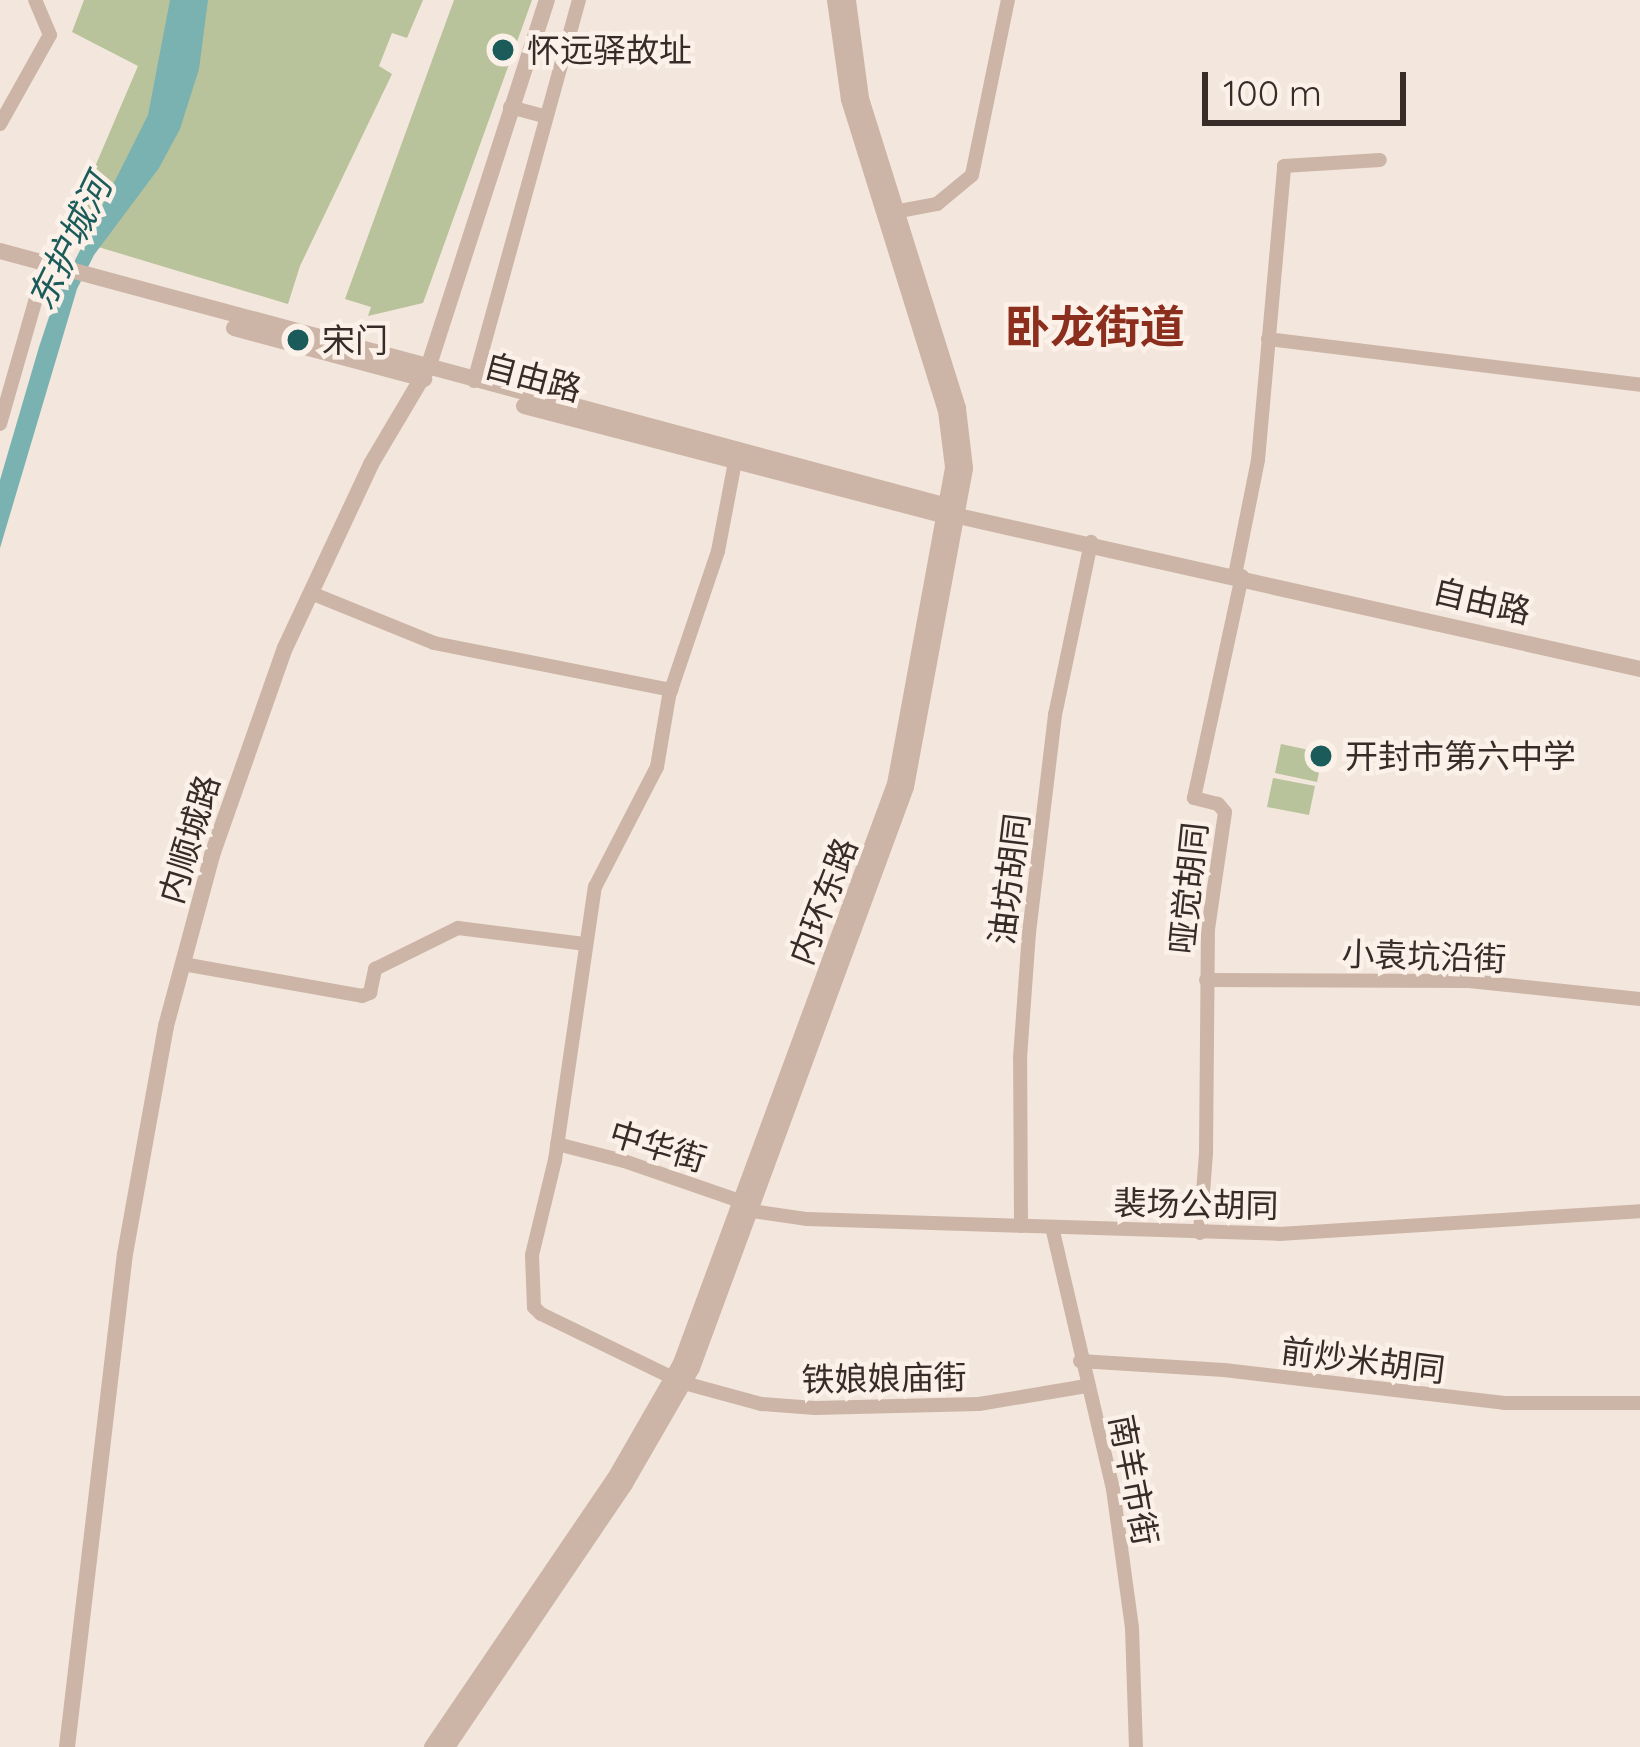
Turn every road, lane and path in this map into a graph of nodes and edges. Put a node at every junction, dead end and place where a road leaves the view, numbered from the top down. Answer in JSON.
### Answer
{"nodes":[{"id":1,"x":35,"y":0,"type":"edge"},
{"id":2,"x":547,"y":0,"type":"edge"},
{"id":3,"x":579,"y":0,"type":"edge"},
{"id":4,"x":836,"y":0,"type":"edge"},
{"id":5,"x":848,"y":0,"type":"edge"},
{"id":6,"x":1008,"y":0,"type":"edge"},
{"id":7,"x":511,"y":107,"type":"junction"},
{"id":8,"x":544,"y":116,"type":"junction"},
{"id":9,"x":0,"y":124,"type":"edge"},
{"id":10,"x":1380,"y":160,"type":"dead end"},
{"id":11,"x":894,"y":212,"type":"junction"},
{"id":12,"x":0,"y":251,"type":"edge"},
{"id":13,"x":0,"y":262,"type":"edge"},
{"id":14,"x":50,"y":273,"type":"junction"},
{"id":15,"x":1268,"y":339,"type":"junction"},
{"id":16,"x":426,"y":373,"type":"junction"},
{"id":17,"x":474,"y":381,"type":"junction"},
{"id":18,"x":1640,"y":385,"type":"edge"},
{"id":19,"x":0,"y":424,"type":"edge"},
{"id":20,"x":736,"y":456,"type":"junction"},
{"id":21,"x":950,"y":513,"type":"junction"},
{"id":22,"x":1091,"y":542,"type":"junction"},
{"id":23,"x":1239,"y":576,"type":"junction"},
{"id":24,"x":311,"y":592,"type":"junction"},
{"id":25,"x":1640,"y":669,"type":"edge"},
{"id":26,"x":671,"y":691,"type":"junction"},
{"id":27,"x":584,"y":944,"type":"junction"},
{"id":28,"x":183,"y":964,"type":"junction"},
{"id":29,"x":1206,"y":980,"type":"junction"},
{"id":30,"x":1640,"y":999,"type":"edge"},
{"id":31,"x":557,"y":1144,"type":"junction"},
{"id":32,"x":748,"y":1206,"type":"junction"},
{"id":33,"x":1640,"y":1211,"type":"edge"},
{"id":34,"x":1021,"y":1226,"type":"junction"},
{"id":35,"x":1052,"y":1228,"type":"junction"},
{"id":36,"x":1200,"y":1233,"type":"junction"},
{"id":37,"x":1080,"y":1361,"type":"junction"},
{"id":38,"x":678,"y":1380,"type":"junction"},
{"id":39,"x":1087,"y":1386,"type":"junction"},
{"id":40,"x":1640,"y":1403,"type":"edge"},
{"id":41,"x":67,"y":1747,"type":"edge"},
{"id":42,"x":433,"y":1747,"type":"edge"},
{"id":43,"x":447,"y":1747,"type":"edge"},
{"id":44,"x":1136,"y":1747,"type":"edge"}],
"edges":[{"from":1,"to":9,"type":"street"},
{"from":2,"to":7,"type":"street","name":"内顺城路"},
{"from":3,"to":8,"type":"street"},
{"from":4,"to":21,"type":"street","name":"内环东路"},
{"from":5,"to":11,"type":"street","name":"内环东路"},
{"from":6,"to":11,"type":"street"},
{"from":7,"to":8,"type":"street"},
{"from":7,"to":16,"type":"street","name":"内顺城路"},
{"from":8,"to":17,"type":"street"},
{"from":10,"to":15,"type":"street"},
{"from":11,"to":21,"type":"street","name":"内环东路"},
{"from":12,"to":14,"type":"street"},
{"from":13,"to":14,"type":"street"},
{"from":14,"to":16,"type":"street","name":"自由路"},
{"from":14,"to":19,"type":"street"},
{"from":15,"to":18,"type":"street"},
{"from":15,"to":23,"type":"street"},
{"from":16,"to":17,"type":"street","name":"自由路"},
{"from":16,"to":20,"type":"street","name":"自由路"},
{"from":16,"to":24,"type":"street","name":"内顺城路"},
{"from":17,"to":20,"type":"street","name":"自由路"},
{"from":20,"to":21,"type":"street","name":"自由路"},
{"from":20,"to":26,"type":"street"},
{"from":21,"to":22,"type":"street","name":"自由路"},
{"from":21,"to":32,"type":"street","name":"内环东路"},
{"from":22,"to":23,"type":"street","name":"自由路"},
{"from":22,"to":34,"type":"street","name":"油坊胡同"},
{"from":23,"to":25,"type":"street","name":"自由路"},
{"from":23,"to":29,"type":"street","name":"哑觉胡同"},
{"from":24,"to":26,"type":"street"},
{"from":24,"to":28,"type":"street","name":"内顺城路"},
{"from":26,"to":27,"type":"street"},
{"from":27,"to":28,"type":"street"},
{"from":27,"to":31,"type":"street"},
{"from":28,"to":41,"type":"street","name":"内顺城路"},
{"from":29,"to":30,"type":"street","name":"小袁坑沿街"},
{"from":29,"to":36,"type":"street","name":"哑觉胡同"},
{"from":31,"to":32,"type":"street","name":"中华街"},
{"from":31,"to":38,"type":"street","name":"铁娘娘庙街"},
{"from":32,"to":34,"type":"street","name":"裴场公胡同"},
{"from":32,"to":38,"type":"street","name":"内环东路"},
{"from":33,"to":36,"type":"street","name":"裴场公胡同"},
{"from":34,"to":35,"type":"street","name":"裴场公胡同"},
{"from":35,"to":36,"type":"street","name":"裴场公胡同"},
{"from":35,"to":37,"type":"street","name":"南羊市街"},
{"from":37,"to":39,"type":"street","name":"南羊市街"},
{"from":37,"to":40,"type":"street","name":"前炒米胡同"},
{"from":38,"to":39,"type":"street","name":"铁娘娘庙街"},
{"from":38,"to":42,"type":"street","name":"内环东路"},
{"from":38,"to":43,"type":"street","name":"内环东路"},
{"from":39,"to":44,"type":"street","name":"南羊市街"}]}
